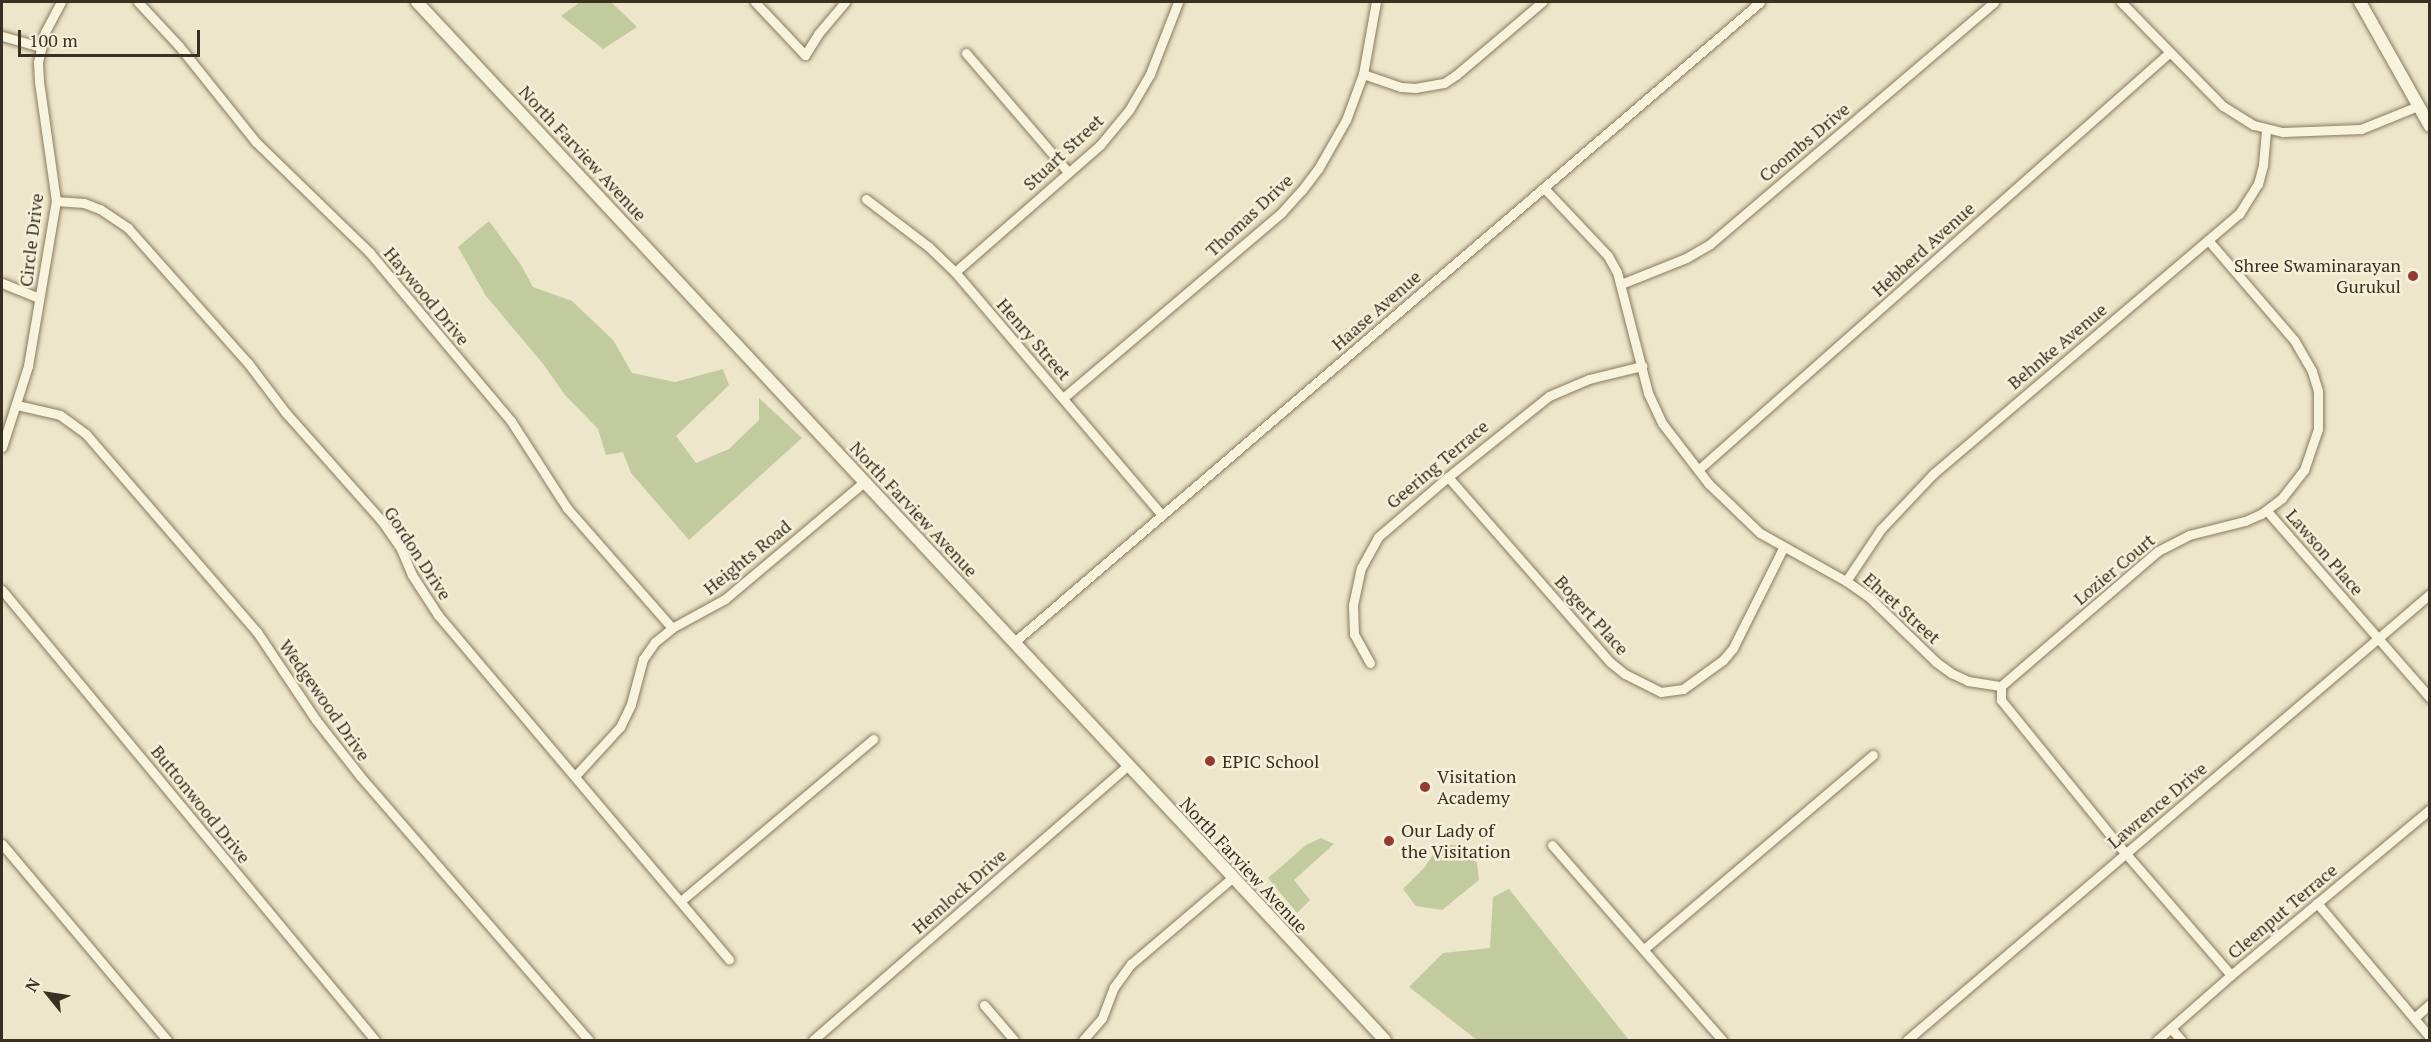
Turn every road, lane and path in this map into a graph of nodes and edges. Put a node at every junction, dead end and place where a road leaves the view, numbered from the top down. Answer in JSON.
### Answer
{"nodes":[{"id":1,"x":61,"y":2,"type":"edge"},
{"id":2,"x":138,"y":2,"type":"edge"},
{"id":3,"x":417,"y":2,"type":"edge"},
{"id":4,"x":755,"y":2,"type":"edge"},
{"id":5,"x":845,"y":2,"type":"edge"},
{"id":6,"x":1178,"y":2,"type":"edge"},
{"id":7,"x":1376,"y":2,"type":"edge"},
{"id":8,"x":1542,"y":2,"type":"edge"},
{"id":9,"x":1760,"y":2,"type":"edge"},
{"id":10,"x":1994,"y":2,"type":"edge"},
{"id":11,"x":2121,"y":2,"type":"edge"},
{"id":12,"x":2360,"y":2,"type":"edge"},
{"id":13,"x":2,"y":36,"type":"edge"},
{"id":14,"x":41,"y":47,"type":"junction"},
{"id":15,"x":2170,"y":52,"type":"junction"},
{"id":16,"x":966,"y":53,"type":"dead end"},
{"id":17,"x":1363,"y":74,"type":"junction"},
{"id":18,"x":2423,"y":108,"type":"edge"},
{"id":19,"x":2430,"y":126,"type":"edge"},
{"id":20,"x":2266,"y":129,"type":"junction"},
{"id":21,"x":1068,"y":172,"type":"junction"},
{"id":22,"x":1544,"y":188,"type":"junction"},
{"id":23,"x":866,"y":199,"type":"dead end"},
{"id":24,"x":56,"y":201,"type":"junction"},
{"id":25,"x":2208,"y":240,"type":"junction"},
{"id":26,"x":955,"y":272,"type":"junction"},
{"id":27,"x":2,"y":283,"type":"edge"},
{"id":28,"x":1621,"y":284,"type":"junction"},
{"id":29,"x":39,"y":298,"type":"junction"},
{"id":30,"x":1642,"y":366,"type":"junction"},
{"id":31,"x":1063,"y":398,"type":"junction"},
{"id":32,"x":17,"y":405,"type":"junction"},
{"id":33,"x":2,"y":447,"type":"edge"},
{"id":34,"x":1698,"y":470,"type":"junction"},
{"id":35,"x":1448,"y":477,"type":"junction"},
{"id":36,"x":865,"y":482,"type":"junction"},
{"id":37,"x":2267,"y":511,"type":"junction"},
{"id":38,"x":1162,"y":515,"type":"junction"},
{"id":39,"x":1783,"y":548,"type":"junction"},
{"id":40,"x":1846,"y":581,"type":"junction"},
{"id":41,"x":2,"y":590,"type":"edge"},
{"id":42,"x":2430,"y":594,"type":"edge"},
{"id":43,"x":672,"y":628,"type":"junction"},
{"id":44,"x":2377,"y":638,"type":"junction"},
{"id":45,"x":1013,"y":643,"type":"junction"},
{"id":46,"x":1370,"y":663,"type":"dead end"},
{"id":47,"x":2001,"y":686,"type":"junction"},
{"id":48,"x":2430,"y":698,"type":"edge"},
{"id":49,"x":873,"y":739,"type":"dead end"},
{"id":50,"x":1873,"y":755,"type":"dead end"},
{"id":51,"x":1127,"y":766,"type":"junction"},
{"id":52,"x":576,"y":776,"type":"junction"},
{"id":53,"x":2430,"y":809,"type":"edge"},
{"id":54,"x":2,"y":844,"type":"edge"},
{"id":55,"x":1552,"y":845,"type":"dead end"},
{"id":56,"x":2126,"y":853,"type":"junction"},
{"id":57,"x":1232,"y":878,"type":"junction"},
{"id":58,"x":682,"y":900,"type":"junction"},
{"id":59,"x":2317,"y":903,"type":"junction"},
{"id":60,"x":1644,"y":950,"type":"junction"},
{"id":61,"x":729,"y":958,"type":"dead end"},
{"id":62,"x":2231,"y":975,"type":"junction"},
{"id":63,"x":2430,"y":1004,"type":"edge"},
{"id":64,"x":984,"y":1005,"type":"dead end"},
{"id":65,"x":2414,"y":1018,"type":"junction"},
{"id":66,"x":2171,"y":1028,"type":"junction"},
{"id":67,"x":2430,"y":1037,"type":"edge"},
{"id":68,"x":166,"y":1041,"type":"edge"},
{"id":69,"x":375,"y":1041,"type":"edge"},
{"id":70,"x":589,"y":1041,"type":"edge"},
{"id":71,"x":813,"y":1041,"type":"edge"},
{"id":72,"x":1014,"y":1041,"type":"edge"},
{"id":73,"x":1083,"y":1041,"type":"edge"},
{"id":74,"x":1385,"y":1041,"type":"edge"},
{"id":75,"x":1722,"y":1041,"type":"edge"},
{"id":76,"x":1907,"y":1041,"type":"edge"},
{"id":77,"x":2157,"y":1041,"type":"edge"},
{"id":78,"x":2181,"y":1041,"type":"edge"}],
"edges":[{"from":1,"to":14,"type":"street","name":"Circle Drive"},
{"from":2,"to":43,"type":"street","name":"Haywood Drive"},
{"from":3,"to":36,"type":"street","name":"North Farview Avenue"},
{"from":4,"to":5,"type":"street"},
{"from":6,"to":21,"type":"street","name":"Stuart Street"},
{"from":7,"to":17,"type":"street","name":"Thomas Drive"},
{"from":8,"to":17,"type":"street"},
{"from":9,"to":22,"type":"street","name":"Haase Avenue"},
{"from":10,"to":28,"type":"street","name":"Coombs Drive"},
{"from":11,"to":15,"type":"street"},
{"from":12,"to":18,"type":"street"},
{"from":13,"to":14,"type":"street"},
{"from":14,"to":24,"type":"street","name":"Circle Drive"},
{"from":15,"to":20,"type":"street"},
{"from":15,"to":34,"type":"street","name":"Hebberd Avenue"},
{"from":16,"to":21,"type":"street"},
{"from":17,"to":31,"type":"street","name":"Thomas Drive"},
{"from":18,"to":19,"type":"street"},
{"from":18,"to":20,"type":"street"},
{"from":20,"to":25,"type":"street","name":"Behnke Avenue"},
{"from":21,"to":26,"type":"street","name":"Stuart Street"},
{"from":22,"to":28,"type":"street","name":"Ehret Street"},
{"from":22,"to":38,"type":"street","name":"Haase Avenue"},
{"from":23,"to":26,"type":"street","name":"Henry Street"},
{"from":24,"to":29,"type":"street","name":"Circle Drive"},
{"from":24,"to":52,"type":"street","name":"Gordon Drive"},
{"from":25,"to":37,"type":"street","name":"Lawson Place"},
{"from":25,"to":40,"type":"street","name":"Behnke Avenue"},
{"from":26,"to":31,"type":"street","name":"Henry Street"},
{"from":27,"to":29,"type":"street"},
{"from":28,"to":30,"type":"street","name":"Ehret Street"},
{"from":29,"to":32,"type":"street","name":"Circle Drive"},
{"from":30,"to":34,"type":"street","name":"Ehret Street"},
{"from":30,"to":35,"type":"street","name":"Geering Terrace"},
{"from":31,"to":38,"type":"street","name":"Henry Street"},
{"from":32,"to":33,"type":"street","name":"Circle Drive"},
{"from":32,"to":70,"type":"street","name":"Wedgewood Drive"},
{"from":34,"to":39,"type":"street","name":"Ehret Street"},
{"from":35,"to":39,"type":"street","name":"Bogert Place"},
{"from":35,"to":46,"type":"street","name":"Geering Terrace"},
{"from":36,"to":43,"type":"street","name":"Heights Road"},
{"from":36,"to":45,"type":"street","name":"North Farview Avenue"},
{"from":37,"to":44,"type":"street","name":"Lawson Place"},
{"from":37,"to":47,"type":"street","name":"Lozier Court"},
{"from":38,"to":45,"type":"street","name":"Haase Avenue"},
{"from":39,"to":40,"type":"street","name":"Ehret Street"},
{"from":40,"to":47,"type":"street","name":"Ehret Street"},
{"from":41,"to":69,"type":"street","name":"Buttonwood Drive"},
{"from":42,"to":44,"type":"street","name":"Lawrence Drive"},
{"from":43,"to":52,"type":"street","name":"Heights Road"},
{"from":44,"to":48,"type":"street","name":"Lawson Place"},
{"from":44,"to":56,"type":"street","name":"Lawrence Drive"},
{"from":45,"to":51,"type":"street","name":"North Farview Avenue"},
{"from":47,"to":56,"type":"street"},
{"from":49,"to":58,"type":"street"},
{"from":50,"to":60,"type":"street"},
{"from":51,"to":57,"type":"street","name":"North Farview Avenue"},
{"from":51,"to":71,"type":"street","name":"Hemlock Drive"},
{"from":52,"to":58,"type":"street","name":"Gordon Drive"},
{"from":53,"to":59,"type":"street","name":"Cleenput Terrace"},
{"from":54,"to":68,"type":"street"},
{"from":55,"to":60,"type":"street"},
{"from":56,"to":62,"type":"street"},
{"from":56,"to":76,"type":"street","name":"Lawrence Drive"},
{"from":57,"to":73,"type":"street"},
{"from":57,"to":74,"type":"street","name":"North Farview Avenue"},
{"from":58,"to":61,"type":"street","name":"Gordon Drive"},
{"from":59,"to":62,"type":"street","name":"Cleenput Terrace"},
{"from":59,"to":65,"type":"street"},
{"from":60,"to":75,"type":"street"},
{"from":62,"to":66,"type":"street","name":"Cleenput Terrace"},
{"from":63,"to":65,"type":"street"},
{"from":64,"to":72,"type":"street"},
{"from":65,"to":67,"type":"street"},
{"from":66,"to":77,"type":"street","name":"Cleenput Terrace"},
{"from":66,"to":78,"type":"street"}]}
